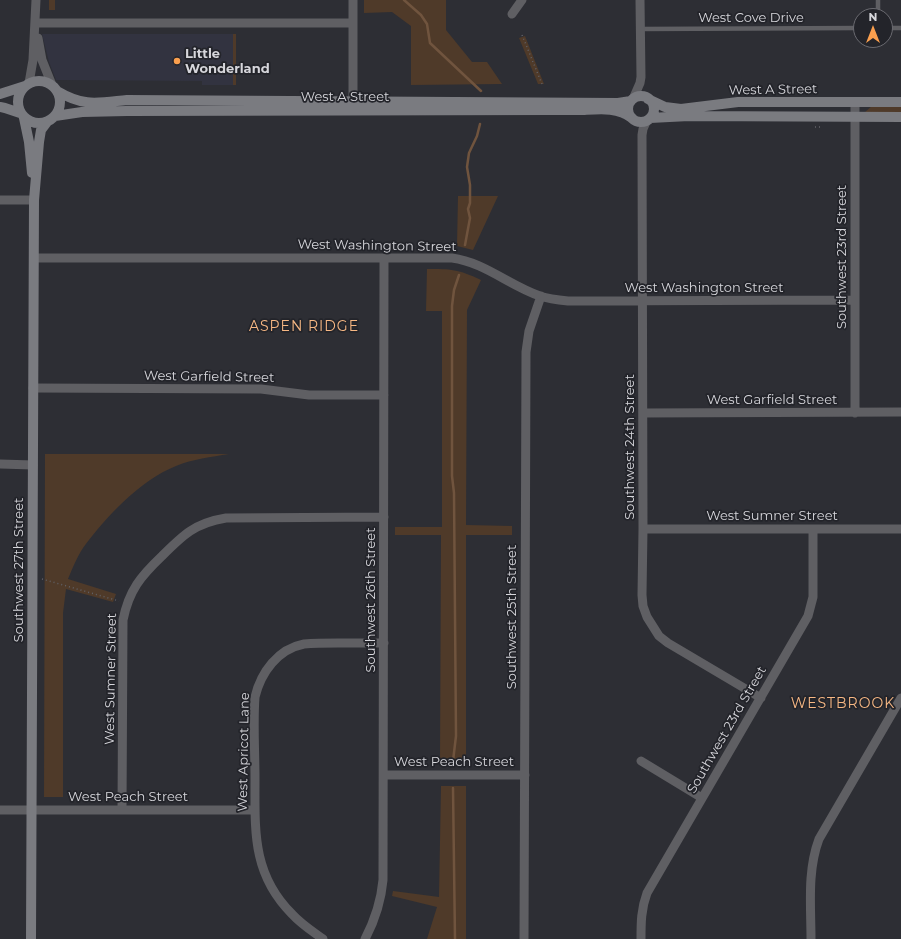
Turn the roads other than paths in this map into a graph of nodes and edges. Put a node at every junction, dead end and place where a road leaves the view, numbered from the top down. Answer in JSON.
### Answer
{"nodes":[{"id":1,"x":36,"y":0,"type":"edge"},
{"id":2,"x":353,"y":0,"type":"edge"},
{"id":3,"x":522,"y":0,"type":"edge"},
{"id":4,"x":640,"y":0,"type":"edge"},
{"id":5,"x":512,"y":14,"type":"dead end"},
{"id":6,"x":36,"y":23,"type":"junction"},
{"id":7,"x":353,"y":23,"type":"junction"},
{"id":8,"x":853,"y":28,"type":"edge"},
{"id":9,"x":640,"y":29,"type":"junction"},
{"id":10,"x":641,"y":77,"type":"junction"},
{"id":11,"x":28,"y":84,"type":"junction"},
{"id":12,"x":54,"y":88,"type":"junction"},
{"id":13,"x":0,"y":94,"type":"edge"},
{"id":14,"x":648,"y":98,"type":"junction"},
{"id":15,"x":632,"y":100,"type":"junction"},
{"id":16,"x":353,"y":101,"type":"junction"},
{"id":17,"x":855,"y":102,"type":"junction"},
{"id":18,"x":901,"y":102,"type":"edge"},
{"id":19,"x":0,"y":107,"type":"edge"},
{"id":20,"x":22,"y":115,"type":"junction"},
{"id":21,"x":855,"y":117,"type":"junction"},
{"id":22,"x":901,"y":117,"type":"edge"},
{"id":23,"x":51,"y":119,"type":"junction"},
{"id":24,"x":648,"y":119,"type":"junction"},
{"id":25,"x":634,"y":120,"type":"junction"},
{"id":26,"x":642,"y":135,"type":"junction"},
{"id":27,"x":0,"y":200,"type":"edge"},
{"id":28,"x":34,"y":200,"type":"junction"},
{"id":29,"x":34,"y":258,"type":"junction"},
{"id":30,"x":384,"y":258,"type":"junction"},
{"id":31,"x":541,"y":296,"type":"junction"},
{"id":32,"x":855,"y":300,"type":"junction"},
{"id":33,"x":642,"y":301,"type":"junction"},
{"id":34,"x":33,"y":388,"type":"junction"},
{"id":35,"x":384,"y":395,"type":"junction"},
{"id":36,"x":856,"y":412,"type":"junction"},
{"id":37,"x":901,"y":412,"type":"edge"},
{"id":38,"x":643,"y":413,"type":"junction"},
{"id":39,"x":0,"y":464,"type":"edge"},
{"id":40,"x":33,"y":465,"type":"junction"},
{"id":41,"x":384,"y":518,"type":"junction"},
{"id":42,"x":643,"y":529,"type":"junction"},
{"id":43,"x":813,"y":529,"type":"junction"},
{"id":44,"x":901,"y":529,"type":"edge"},
{"id":45,"x":384,"y":643,"type":"junction"},
{"id":46,"x":761,"y":698,"type":"junction"},
{"id":47,"x":901,"y":698,"type":"edge"},
{"id":48,"x":641,"y":761,"type":"dead end"},
{"id":49,"x":384,"y":775,"type":"junction"},
{"id":50,"x":525,"y":775,"type":"junction"},
{"id":51,"x":702,"y":798,"type":"junction"},
{"id":52,"x":0,"y":810,"type":"edge"},
{"id":53,"x":31,"y":810,"type":"junction"},
{"id":54,"x":122,"y":810,"type":"junction"},
{"id":55,"x":255,"y":810,"type":"junction"},
{"id":56,"x":31,"y":939,"type":"edge"},
{"id":57,"x":323,"y":939,"type":"edge"},
{"id":58,"x":365,"y":939,"type":"edge"},
{"id":59,"x":524,"y":939,"type":"edge"},
{"id":60,"x":641,"y":939,"type":"edge"},
{"id":61,"x":811,"y":939,"type":"edge"}],
"edges":[{"from":1,"to":6,"type":"street"},
{"from":2,"to":7,"type":"street"},
{"from":3,"to":5,"type":"street"},
{"from":4,"to":9,"type":"street"},
{"from":6,"to":7,"type":"street"},
{"from":6,"to":11,"type":"street"},
{"from":6,"to":12,"type":"street"},
{"from":7,"to":16,"type":"street"},
{"from":8,"to":9,"type":"lane","name":"West Cove Drive"},
{"from":9,"to":10,"type":"street"},
{"from":10,"to":14,"type":"street"},
{"from":10,"to":15,"type":"street"},
{"from":11,"to":12,"type":"main road"},
{"from":11,"to":13,"type":"main road"},
{"from":11,"to":20,"type":"main road"},
{"from":12,"to":16,"type":"main road","name":"West A Street"},
{"from":12,"to":23,"type":"main road"},
{"from":14,"to":15,"type":"main road"},
{"from":14,"to":17,"type":"main road","name":"West A Street"},
{"from":14,"to":24,"type":"main road"},
{"from":15,"to":16,"type":"main road","name":"West A Street"},
{"from":15,"to":25,"type":"main road"},
{"from":17,"to":18,"type":"main road","name":"West A Street"},
{"from":17,"to":21,"type":"street","name":"Southwest 23rd Street"},
{"from":19,"to":20,"type":"main road"},
{"from":20,"to":23,"type":"main road"},
{"from":20,"to":28,"type":"main road","name":"Southwest 27th Street"},
{"from":21,"to":22,"type":"main road","name":"West A Street"},
{"from":21,"to":24,"type":"main road","name":"West A Street"},
{"from":21,"to":32,"type":"street","name":"Southwest 23rd Street"},
{"from":23,"to":25,"type":"main road","name":"West A Street"},
{"from":23,"to":28,"type":"main road","name":"Southwest 27th Street"},
{"from":24,"to":25,"type":"main road"},
{"from":24,"to":26,"type":"street","name":"Southwest 24th Street"},
{"from":25,"to":26,"type":"street","name":"Southwest 24th Street"},
{"from":26,"to":33,"type":"street","name":"Southwest 24th Street"},
{"from":27,"to":28,"type":"street"},
{"from":28,"to":29,"type":"main road","name":"Southwest 27th Street"},
{"from":29,"to":30,"type":"street","name":"West Washington Street"},
{"from":29,"to":34,"type":"main road","name":"Southwest 27th Street"},
{"from":30,"to":31,"type":"street","name":"West Washington Street"},
{"from":30,"to":35,"type":"street","name":"Southwest 26th Street"},
{"from":31,"to":33,"type":"street","name":"West Washington Street"},
{"from":31,"to":50,"type":"street","name":"Southwest 25th Street"},
{"from":32,"to":33,"type":"street","name":"West Washington Street"},
{"from":32,"to":36,"type":"street","name":"Southwest 23rd Street"},
{"from":33,"to":38,"type":"street","name":"Southwest 24th Street"},
{"from":34,"to":35,"type":"street","name":"West Garfield Street"},
{"from":34,"to":40,"type":"main road","name":"Southwest 27th Street"},
{"from":35,"to":41,"type":"street","name":"Southwest 26th Street"},
{"from":36,"to":37,"type":"street","name":"West Garfield Street"},
{"from":36,"to":38,"type":"street","name":"West Garfield Street"},
{"from":38,"to":42,"type":"street","name":"Southwest 24th Street"},
{"from":39,"to":40,"type":"street"},
{"from":40,"to":53,"type":"main road","name":"Southwest 27th Street"},
{"from":41,"to":45,"type":"street","name":"Southwest 26th Street"},
{"from":41,"to":54,"type":"street","name":"West Sumner Street"},
{"from":42,"to":43,"type":"street","name":"West Sumner Street"},
{"from":42,"to":46,"type":"street","name":"Southwest 24th Street"},
{"from":43,"to":44,"type":"street","name":"West Sumner Street"},
{"from":43,"to":46,"type":"street","name":"Southwest 23rd Street"},
{"from":45,"to":49,"type":"street","name":"Southwest 26th Street"},
{"from":45,"to":55,"type":"street","name":"West Apricot Lane"},
{"from":46,"to":51,"type":"street","name":"Southwest 23rd Street"},
{"from":47,"to":61,"type":"street"},
{"from":48,"to":51,"type":"street"},
{"from":49,"to":50,"type":"street","name":"West Peach Street"},
{"from":49,"to":58,"type":"street","name":"Southwest 26th Street"},
{"from":50,"to":59,"type":"street","name":"Southwest 25th Street"},
{"from":51,"to":60,"type":"street","name":"Southwest 23rd Street"},
{"from":52,"to":53,"type":"street","name":"West Peach Street"},
{"from":53,"to":54,"type":"street","name":"West Peach Street"},
{"from":53,"to":56,"type":"main road","name":"Southwest 27th Street"},
{"from":54,"to":55,"type":"street","name":"West Peach Street"},
{"from":55,"to":57,"type":"street","name":"West Apricot Lane"}]}
